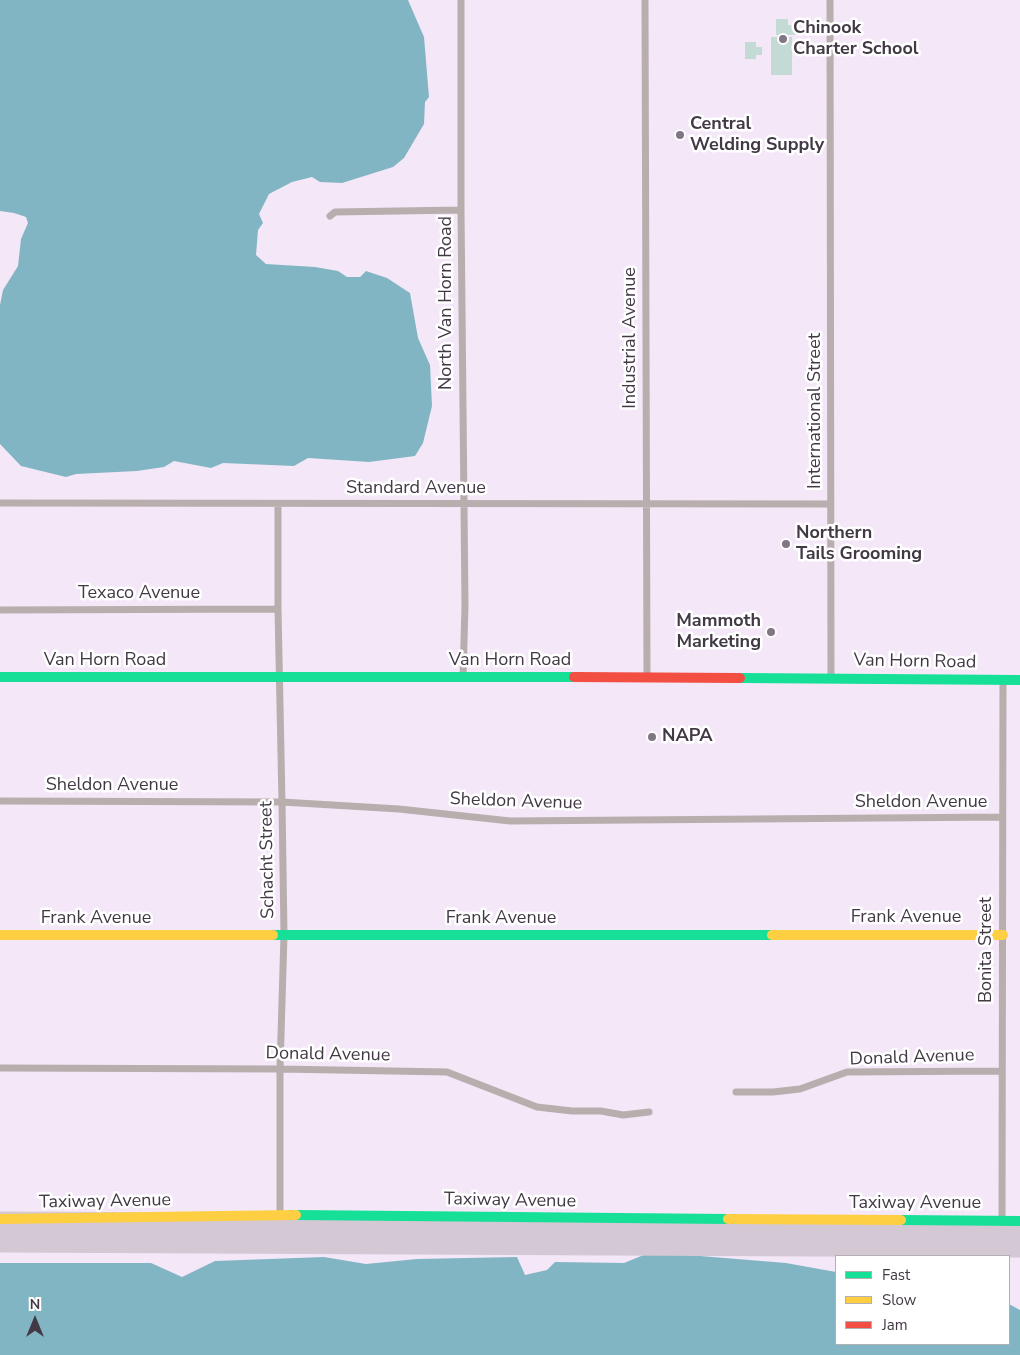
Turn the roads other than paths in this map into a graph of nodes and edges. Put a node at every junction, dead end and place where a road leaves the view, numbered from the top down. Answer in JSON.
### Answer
{"nodes":[{"id":1,"x":461,"y":0,"type":"edge"},
{"id":2,"x":645,"y":0,"type":"edge"},
{"id":3,"x":830,"y":0,"type":"edge"},
{"id":4,"x":461,"y":210,"type":"junction"},
{"id":5,"x":330,"y":216,"type":"dead end"},
{"id":6,"x":0,"y":503,"type":"edge"},
{"id":7,"x":278,"y":504,"type":"junction"},
{"id":8,"x":464,"y":504,"type":"junction"},
{"id":9,"x":831,"y":504,"type":"junction"},
{"id":10,"x":647,"y":505,"type":"junction"},
{"id":11,"x":278,"y":609,"type":"junction"},
{"id":12,"x":0,"y":610,"type":"edge"},
{"id":13,"x":0,"y":677,"type":"edge"},
{"id":14,"x":279,"y":677,"type":"junction"},
{"id":15,"x":647,"y":677,"type":"junction"},
{"id":16,"x":463,"y":678,"type":"junction"},
{"id":17,"x":831,"y":678,"type":"junction"},
{"id":18,"x":1003,"y":680,"type":"junction"},
{"id":19,"x":1020,"y":680,"type":"edge"},
{"id":20,"x":0,"y":801,"type":"edge"},
{"id":21,"x":282,"y":802,"type":"junction"},
{"id":22,"x":1002,"y":818,"type":"junction"},
{"id":23,"x":0,"y":935,"type":"edge"},
{"id":24,"x":284,"y":935,"type":"junction"},
{"id":25,"x":1003,"y":935,"type":"junction"},
{"id":26,"x":0,"y":1068,"type":"edge"},
{"id":27,"x":280,"y":1069,"type":"junction"},
{"id":28,"x":1002,"y":1071,"type":"junction"},
{"id":29,"x":736,"y":1092,"type":"dead end"},
{"id":30,"x":649,"y":1112,"type":"dead end"},
{"id":31,"x":280,"y":1215,"type":"junction"},
{"id":32,"x":0,"y":1219,"type":"edge"},
{"id":33,"x":1002,"y":1221,"type":"junction"},
{"id":34,"x":1020,"y":1221,"type":"edge"}],
"edges":[{"from":1,"to":4,"type":"street","name":"North Van Horn Road"},
{"from":2,"to":10,"type":"street","name":"Industrial Avenue"},
{"from":3,"to":9,"type":"street","name":"International Street"},
{"from":4,"to":5,"type":"street"},
{"from":4,"to":8,"type":"street","name":"North Van Horn Road"},
{"from":6,"to":7,"type":"street","name":"Standard Avenue"},
{"from":7,"to":8,"type":"street","name":"Standard Avenue"},
{"from":7,"to":11,"type":"street","name":"Schacht Street"},
{"from":8,"to":10,"type":"street","name":"Standard Avenue"},
{"from":8,"to":16,"type":"street","name":"North Van Horn Road"},
{"from":9,"to":10,"type":"street","name":"Standard Avenue"},
{"from":9,"to":17,"type":"street","name":"International Street"},
{"from":10,"to":15,"type":"street","name":"Industrial Avenue"},
{"from":11,"to":12,"type":"street","name":"Texaco Avenue"},
{"from":11,"to":14,"type":"street","name":"Schacht Street"},
{"from":13,"to":14,"type":"street","name":"Van Horn Road"},
{"from":14,"to":16,"type":"street","name":"Van Horn Road"},
{"from":14,"to":21,"type":"street","name":"Schacht Street"},
{"from":15,"to":16,"type":"street","name":"Van Horn Road"},
{"from":15,"to":17,"type":"street","name":"Van Horn Road"},
{"from":17,"to":18,"type":"street","name":"Van Horn Road"},
{"from":18,"to":19,"type":"street","name":"Van Horn Road"},
{"from":18,"to":22,"type":"street","name":"Bonita Street"},
{"from":20,"to":21,"type":"street","name":"Sheldon Avenue"},
{"from":21,"to":22,"type":"street","name":"Sheldon Avenue"},
{"from":21,"to":24,"type":"street","name":"Schacht Street"},
{"from":22,"to":25,"type":"street","name":"Bonita Street"},
{"from":23,"to":24,"type":"street","name":"Frank Avenue"},
{"from":24,"to":25,"type":"street","name":"Frank Avenue"},
{"from":24,"to":27,"type":"street","name":"Schacht Street"},
{"from":25,"to":28,"type":"street","name":"Bonita Street"},
{"from":26,"to":27,"type":"street","name":"Donald Avenue"},
{"from":27,"to":30,"type":"street","name":"Donald Avenue"},
{"from":27,"to":31,"type":"street","name":"Schacht Street"},
{"from":28,"to":29,"type":"street","name":"Donald Avenue"},
{"from":28,"to":33,"type":"street","name":"Bonita Street"},
{"from":31,"to":32,"type":"street","name":"Taxiway Avenue"},
{"from":31,"to":33,"type":"street","name":"Taxiway Avenue"},
{"from":33,"to":34,"type":"street","name":"Taxiway Avenue"}]}
